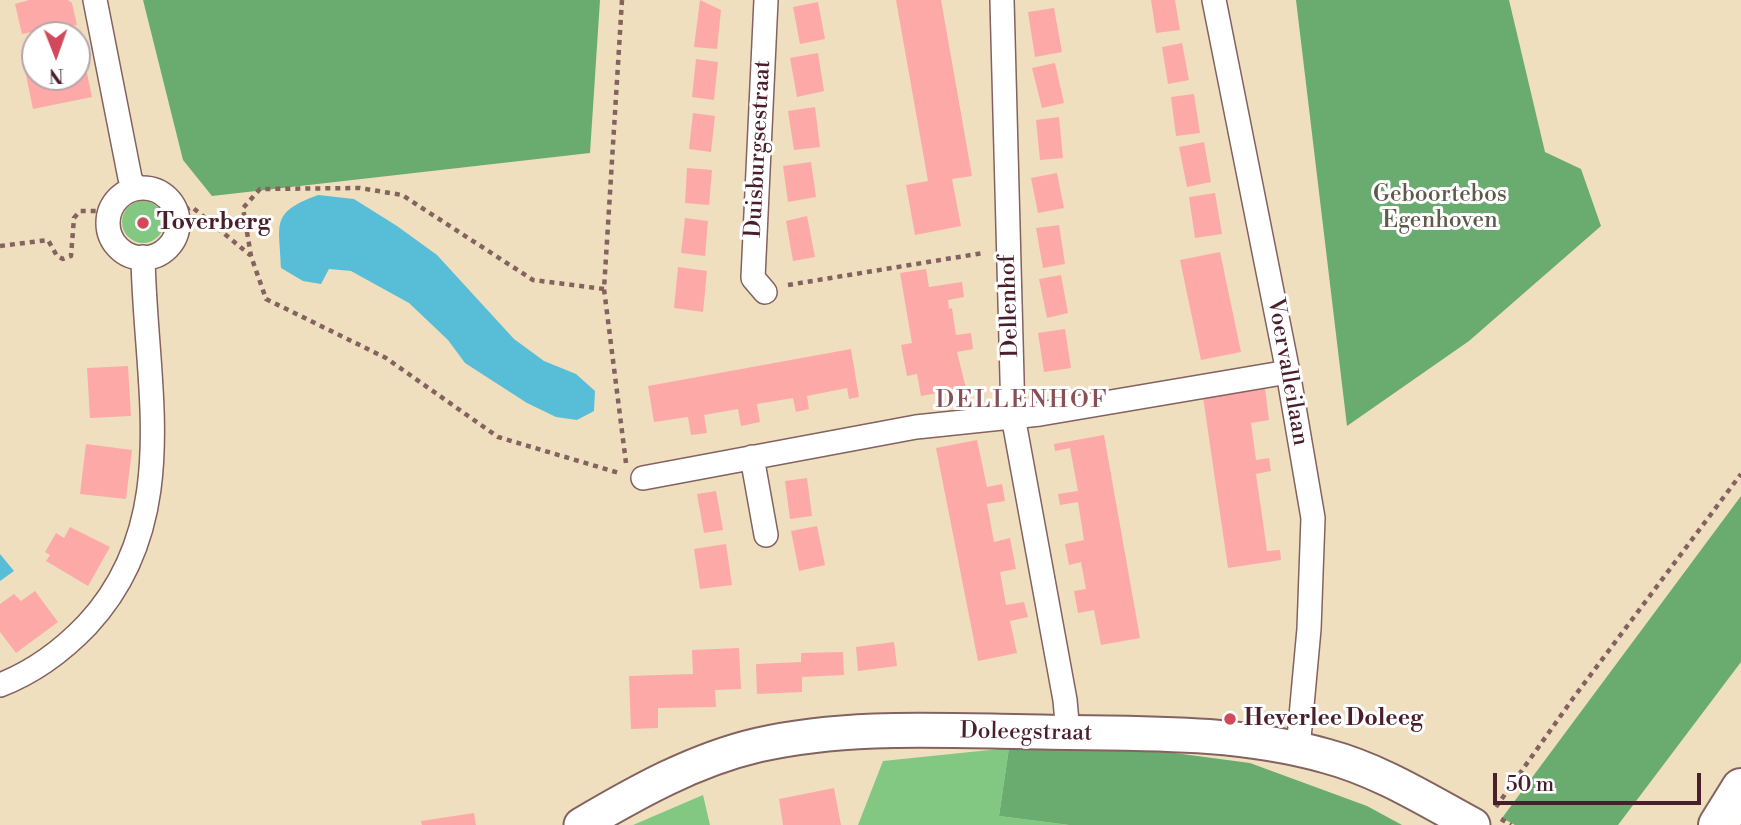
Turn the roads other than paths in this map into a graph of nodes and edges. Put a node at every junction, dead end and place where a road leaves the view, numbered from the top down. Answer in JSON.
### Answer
{"nodes":[{"id":1,"x":95,"y":0,"type":"edge"},
{"id":2,"x":766,"y":0,"type":"edge"},
{"id":3,"x":1002,"y":0,"type":"edge"},
{"id":4,"x":1214,"y":0,"type":"edge"},
{"id":5,"x":135,"y":189,"type":"junction"},
{"id":6,"x":143,"y":257,"type":"junction"},
{"id":7,"x":765,"y":292,"type":"road end"},
{"id":8,"x":1288,"y":372,"type":"junction"},
{"id":9,"x":1013,"y":416,"type":"junction"},
{"id":10,"x":752,"y":457,"type":"junction"},
{"id":11,"x":643,"y":478,"type":"dead end"},
{"id":12,"x":766,"y":535,"type":"dead end"},
{"id":13,"x":0,"y":685,"type":"edge"},
{"id":14,"x":1068,"y":733,"type":"junction"},
{"id":15,"x":1298,"y":749,"type":"junction"},
{"id":16,"x":1741,"y":788,"type":"edge"},
{"id":17,"x":1482,"y":819,"type":"edge"},
{"id":18,"x":580,"y":825,"type":"edge"},
{"id":19,"x":1718,"y":825,"type":"edge"}],
"edges":[{"from":1,"to":5,"type":"street"},
{"from":2,"to":7,"type":"street","name":"Duisburgsestraat"},
{"from":3,"to":9,"type":"street","name":"Dellenhof"},
{"from":4,"to":8,"type":"street","name":"Voervalleilaan"},
{"from":5,"to":6,"type":"street"},
{"from":5,"to":6,"type":"street"},
{"from":6,"to":13,"type":"street"},
{"from":8,"to":9,"type":"street"},
{"from":8,"to":15,"type":"street","name":"Voervalleilaan"},
{"from":9,"to":10,"type":"street"},
{"from":9,"to":14,"type":"street","name":"Dellenhof"},
{"from":10,"to":11,"type":"street"},
{"from":10,"to":12,"type":"street"},
{"from":14,"to":15,"type":"street","name":"Doleegstraat"},
{"from":14,"to":18,"type":"street","name":"Doleegstraat"},
{"from":15,"to":17,"type":"street","name":"Doleegstraat"},
{"from":16,"to":19,"type":"highway"}]}
